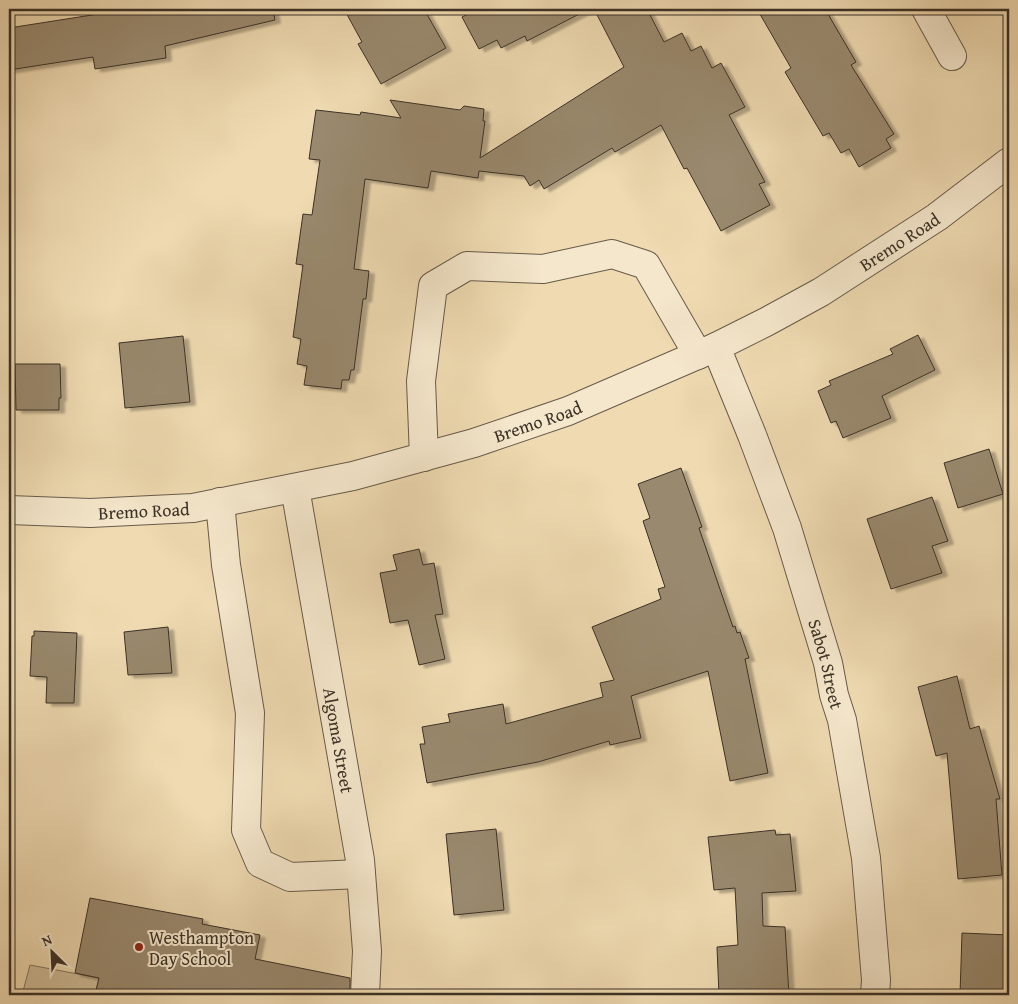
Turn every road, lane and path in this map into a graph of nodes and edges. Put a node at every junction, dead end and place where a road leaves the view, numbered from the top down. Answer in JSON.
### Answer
{"nodes":[{"id":1,"x":926,"y":9,"type":"edge"},
{"id":2,"x":952,"y":56,"type":"dead end"},
{"id":3,"x":1009,"y":162,"type":"edge"},
{"id":4,"x":707,"y":351,"type":"junction"},
{"id":5,"x":424,"y":457,"type":"junction"},
{"id":6,"x":295,"y":488,"type":"junction"},
{"id":7,"x":220,"y":502,"type":"junction"},
{"id":8,"x":9,"y":510,"type":"edge"},
{"id":9,"x":361,"y":874,"type":"junction"},
{"id":10,"x":365,"y":995,"type":"edge"},
{"id":11,"x":875,"y":995,"type":"edge"}],
"edges":[{"from":1,"to":2,"type":"street"},
{"from":3,"to":4,"type":"street","name":"Bremo Road"},
{"from":4,"to":5,"type":"street","name":"Bremo Road"},
{"from":4,"to":5,"type":"street","name":"Sabot Street"},
{"from":4,"to":11,"type":"street","name":"Sabot Street"},
{"from":5,"to":6,"type":"street","name":"Bremo Road"},
{"from":6,"to":7,"type":"street","name":"Bremo Road"},
{"from":6,"to":9,"type":"street","name":"Algoma Street"},
{"from":7,"to":8,"type":"street","name":"Bremo Road"},
{"from":7,"to":9,"type":"street"},
{"from":9,"to":10,"type":"street","name":"Algoma Street"}]}
